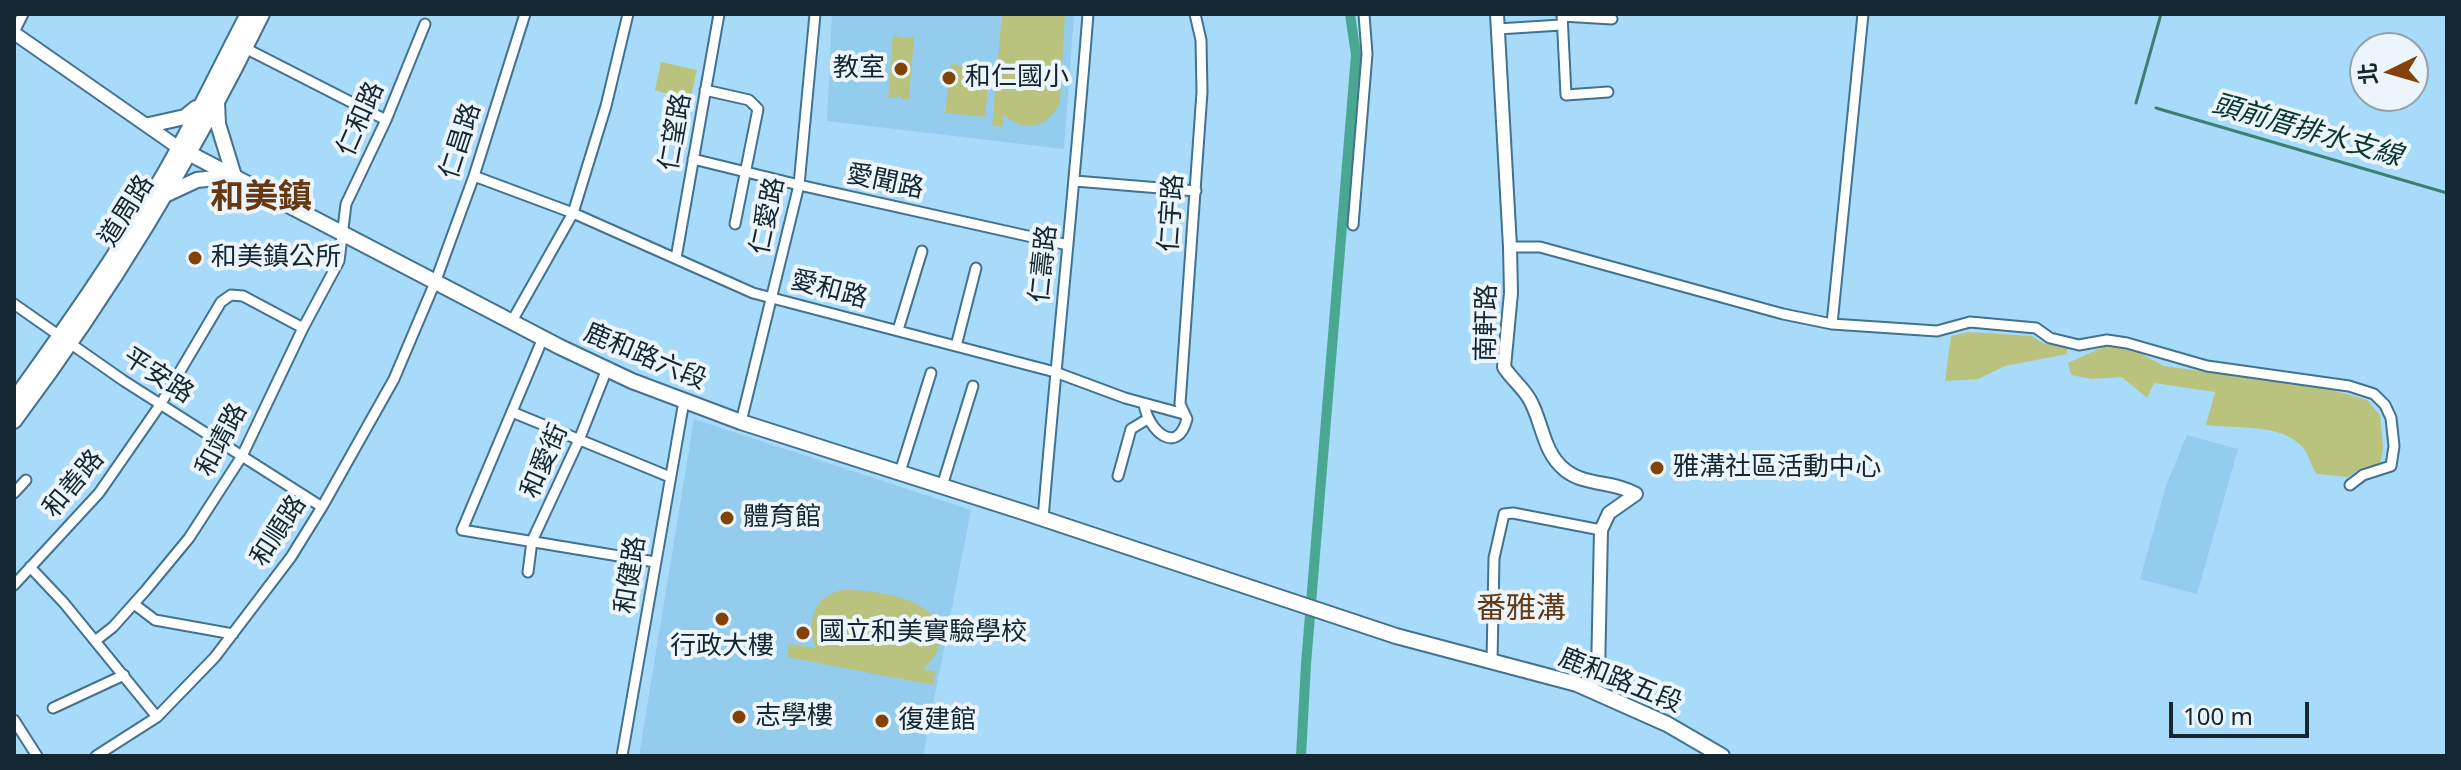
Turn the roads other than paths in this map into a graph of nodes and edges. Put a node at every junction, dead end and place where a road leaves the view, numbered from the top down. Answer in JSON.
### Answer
{"nodes":[{"id":1,"x":23,"y":14,"type":"edge"},
{"id":2,"x":248,"y":14,"type":"edge"},
{"id":3,"x":262,"y":14,"type":"edge"},
{"id":4,"x":525,"y":14,"type":"edge"},
{"id":5,"x":628,"y":14,"type":"edge"},
{"id":6,"x":719,"y":14,"type":"edge"},
{"id":7,"x":815,"y":14,"type":"edge"},
{"id":8,"x":1088,"y":14,"type":"edge"},
{"id":9,"x":1195,"y":14,"type":"edge"},
{"id":10,"x":1364,"y":14,"type":"edge"},
{"id":11,"x":1497,"y":14,"type":"edge"},
{"id":12,"x":1863,"y":14,"type":"edge"},
{"id":13,"x":1562,"y":18,"type":"edge"},
{"id":14,"x":1612,"y":19,"type":"dead end"},
{"id":15,"x":425,"y":24,"type":"dead end"},
{"id":16,"x":1498,"y":29,"type":"junction"},
{"id":17,"x":14,"y":32,"type":"edge"},
{"id":18,"x":245,"y":48,"type":"junction"},
{"id":19,"x":705,"y":90,"type":"junction"},
{"id":20,"x":1608,"y":92,"type":"dead end"},
{"id":21,"x":217,"y":102,"type":"junction"},
{"id":22,"x":199,"y":106,"type":"junction"},
{"id":23,"x":386,"y":120,"type":"junction"},
{"id":24,"x":149,"y":125,"type":"junction"},
{"id":25,"x":184,"y":151,"type":"junction"},
{"id":26,"x":693,"y":159,"type":"junction"},
{"id":27,"x":745,"y":173,"type":"junction"},
{"id":28,"x":234,"y":176,"type":"junction"},
{"id":29,"x":474,"y":176,"type":"junction"},
{"id":30,"x":1075,"y":181,"type":"junction"},
{"id":31,"x":799,"y":185,"type":"junction"},
{"id":32,"x":1196,"y":191,"type":"junction"},
{"id":33,"x":167,"y":194,"type":"junction"},
{"id":34,"x":573,"y":213,"type":"junction"},
{"id":35,"x":735,"y":224,"type":"dead end"},
{"id":36,"x":1353,"y":225,"type":"dead end"},
{"id":37,"x":342,"y":232,"type":"junction"},
{"id":38,"x":1068,"y":245,"type":"junction"},
{"id":39,"x":1510,"y":247,"type":"junction"},
{"id":40,"x":922,"y":251,"type":"dead end"},
{"id":41,"x":676,"y":258,"type":"junction"},
{"id":42,"x":976,"y":268,"type":"dead end"},
{"id":43,"x":436,"y":280,"type":"junction"},
{"id":44,"x":772,"y":297,"type":"junction"},
{"id":45,"x":14,"y":304,"type":"edge"},
{"id":46,"x":512,"y":321,"type":"junction"},
{"id":47,"x":1832,"y":324,"type":"junction"},
{"id":48,"x":303,"y":328,"type":"junction"},
{"id":49,"x":898,"y":330,"type":"junction"},
{"id":50,"x":543,"y":338,"type":"junction"},
{"id":51,"x":66,"y":340,"type":"junction"},
{"id":52,"x":956,"y":346,"type":"junction"},
{"id":53,"x":607,"y":369,"type":"junction"},
{"id":54,"x":1055,"y":372,"type":"junction"},
{"id":55,"x":931,"y":373,"type":"dead end"},
{"id":56,"x":973,"y":386,"type":"dead end"},
{"id":57,"x":14,"y":400,"type":"edge"},
{"id":58,"x":684,"y":401,"type":"junction"},
{"id":59,"x":1144,"y":404,"type":"junction"},
{"id":60,"x":160,"y":405,"type":"junction"},
{"id":61,"x":512,"y":412,"type":"junction"},
{"id":62,"x":1184,"y":414,"type":"junction"},
{"id":63,"x":1146,"y":420,"type":"junction"},
{"id":64,"x":14,"y":421,"type":"edge"},
{"id":65,"x":741,"y":422,"type":"junction"},
{"id":66,"x":579,"y":440,"type":"junction"},
{"id":67,"x":242,"y":456,"type":"junction"},
{"id":68,"x":900,"y":472,"type":"junction"},
{"id":69,"x":1118,"y":476,"type":"dead end"},
{"id":70,"x":670,"y":477,"type":"junction"},
{"id":71,"x":26,"y":480,"type":"dead end"},
{"id":72,"x":2350,"y":485,"type":"dead end"},
{"id":73,"x":942,"y":486,"type":"junction"},
{"id":74,"x":14,"y":493,"type":"edge"},
{"id":75,"x":322,"y":507,"type":"junction"},
{"id":76,"x":1043,"y":519,"type":"junction"},
{"id":77,"x":1601,"y":530,"type":"junction"},
{"id":78,"x":532,"y":541,"type":"junction"},
{"id":79,"x":655,"y":562,"type":"junction"},
{"id":80,"x":30,"y":567,"type":"junction"},
{"id":81,"x":528,"y":572,"type":"dead end"},
{"id":82,"x":14,"y":585,"type":"edge"},
{"id":83,"x":134,"y":604,"type":"junction"},
{"id":84,"x":1303,"y":606,"type":"joint"},
{"id":85,"x":233,"y":634,"type":"junction"},
{"id":86,"x":95,"y":641,"type":"junction"},
{"id":87,"x":1492,"y":662,"type":"junction"},
{"id":88,"x":124,"y":675,"type":"junction"},
{"id":89,"x":1589,"y":688,"type":"junction"},
{"id":90,"x":53,"y":708,"type":"dead end"},
{"id":91,"x":157,"y":717,"type":"junction"},
{"id":92,"x":14,"y":720,"type":"edge"},
{"id":93,"x":37,"y":756,"type":"edge"},
{"id":94,"x":96,"y":756,"type":"edge"},
{"id":95,"x":622,"y":756,"type":"edge"},
{"id":96,"x":1722,"y":756,"type":"edge"}],
"edges":[{"from":1,"to":17,"type":"street"},
{"from":2,"to":22,"type":"main road","name":"道周路"},
{"from":3,"to":18,"type":"main road","name":"道周路"},
{"from":4,"to":29,"type":"street","name":"仁昌路"},
{"from":5,"to":34,"type":"street"},
{"from":6,"to":19,"type":"street","name":"仁望路"},
{"from":7,"to":31,"type":"street","name":"仁愛路"},
{"from":8,"to":30,"type":"street","name":"仁壽路"},
{"from":9,"to":32,"type":"street","name":"仁宇路"},
{"from":10,"to":36,"type":"street"},
{"from":11,"to":16,"type":"street","name":"南軒路"},
{"from":12,"to":47,"type":"street"},
{"from":13,"to":14,"type":"street"},
{"from":13,"to":16,"type":"street"},
{"from":13,"to":20,"type":"street"},
{"from":15,"to":23,"type":"street","name":"仁和路"},
{"from":16,"to":39,"type":"street","name":"南軒路"},
{"from":17,"to":24,"type":"street","name":"鹿和路六段"},
{"from":18,"to":21,"type":"main road","name":"道周路"},
{"from":18,"to":23,"type":"street"},
{"from":19,"to":26,"type":"street","name":"仁望路"},
{"from":19,"to":27,"type":"street"},
{"from":21,"to":25,"type":"main road","name":"道周路"},
{"from":21,"to":28,"type":"main road"},
{"from":22,"to":24,"type":"main road"},
{"from":22,"to":25,"type":"main road","name":"道周路"},
{"from":23,"to":37,"type":"street","name":"仁和路"},
{"from":24,"to":25,"type":"street","name":"鹿和路六段"},
{"from":25,"to":28,"type":"main road","name":"鹿和路六段"},
{"from":25,"to":33,"type":"main road","name":"道周路"},
{"from":25,"to":51,"type":"main road","name":"道周路"},
{"from":26,"to":27,"type":"street","name":"愛聞路"},
{"from":26,"to":41,"type":"street","name":"仁望路"},
{"from":27,"to":31,"type":"street","name":"愛聞路"},
{"from":27,"to":35,"type":"street"},
{"from":28,"to":33,"type":"main road"},
{"from":28,"to":37,"type":"main road","name":"鹿和路六段"},
{"from":29,"to":34,"type":"street","name":"愛和路"},
{"from":29,"to":43,"type":"street","name":"仁昌路"},
{"from":30,"to":32,"type":"street"},
{"from":30,"to":38,"type":"street","name":"仁壽路"},
{"from":31,"to":38,"type":"street","name":"愛聞路"},
{"from":31,"to":44,"type":"street","name":"仁愛路"},
{"from":32,"to":62,"type":"street","name":"仁宇路"},
{"from":33,"to":51,"type":"main road","name":"道周路"},
{"from":34,"to":41,"type":"street","name":"愛和路"},
{"from":34,"to":46,"type":"street"},
{"from":37,"to":43,"type":"main road","name":"鹿和路六段"},
{"from":37,"to":48,"type":"street","name":"和靖路"},
{"from":38,"to":54,"type":"street","name":"仁壽路"},
{"from":39,"to":47,"type":"street"},
{"from":39,"to":77,"type":"street","name":"南軒路"},
{"from":40,"to":49,"type":"street"},
{"from":41,"to":44,"type":"street","name":"愛和路"},
{"from":42,"to":52,"type":"street"},
{"from":43,"to":46,"type":"main road","name":"鹿和路六段"},
{"from":43,"to":75,"type":"street","name":"和順路"},
{"from":44,"to":49,"type":"street","name":"愛和路"},
{"from":44,"to":65,"type":"street","name":"仁愛路"},
{"from":45,"to":51,"type":"street","name":"平安路"},
{"from":46,"to":50,"type":"main road","name":"鹿和路六段"},
{"from":47,"to":72,"type":"street"},
{"from":48,"to":60,"type":"street","name":"和善路"},
{"from":48,"to":67,"type":"street","name":"和靖路"},
{"from":49,"to":52,"type":"street","name":"愛和路"},
{"from":50,"to":53,"type":"main road","name":"鹿和路六段"},
{"from":50,"to":61,"type":"street"},
{"from":51,"to":57,"type":"main road","name":"道周路"},
{"from":51,"to":60,"type":"street","name":"平安路"},
{"from":51,"to":64,"type":"main road","name":"道周路"},
{"from":52,"to":54,"type":"street","name":"愛和路"},
{"from":53,"to":58,"type":"main road","name":"鹿和路六段"},
{"from":53,"to":66,"type":"street","name":"和愛街"},
{"from":54,"to":59,"type":"street","name":"愛和路"},
{"from":54,"to":76,"type":"street","name":"仁壽路"},
{"from":55,"to":68,"type":"street"},
{"from":56,"to":73,"type":"street"},
{"from":58,"to":65,"type":"main road","name":"鹿和路六段"},
{"from":58,"to":70,"type":"street","name":"和健路"},
{"from":59,"to":62,"type":"street","name":"愛和路"},
{"from":59,"to":63,"type":"street"},
{"from":60,"to":67,"type":"street","name":"平安路"},
{"from":60,"to":80,"type":"street","name":"和善路"},
{"from":61,"to":66,"type":"street"},
{"from":61,"to":78,"type":"street"},
{"from":62,"to":63,"type":"street"},
{"from":63,"to":69,"type":"street"},
{"from":65,"to":68,"type":"main road","name":"鹿和路六段"},
{"from":66,"to":70,"type":"street"},
{"from":66,"to":78,"type":"street","name":"和愛街"},
{"from":67,"to":75,"type":"street","name":"平安路"},
{"from":67,"to":83,"type":"street","name":"和靖路"},
{"from":68,"to":73,"type":"main road","name":"鹿和路六段"},
{"from":70,"to":79,"type":"street","name":"和健路"},
{"from":71,"to":74,"type":"street"},
{"from":73,"to":76,"type":"main road","name":"鹿和路六段"},
{"from":75,"to":85,"type":"street","name":"和順路"},
{"from":76,"to":84,"type":"main road","name":"鹿和路六段"},
{"from":77,"to":87,"type":"street"},
{"from":77,"to":89,"type":"street"},
{"from":78,"to":79,"type":"street"},
{"from":78,"to":81,"type":"street","name":"和愛街"},
{"from":79,"to":95,"type":"street","name":"和健路"},
{"from":80,"to":82,"type":"street","name":"和善路"},
{"from":80,"to":86,"type":"street"},
{"from":83,"to":85,"type":"street"},
{"from":83,"to":86,"type":"street","name":"和靖路"},
{"from":84,"to":87,"type":"main road","name":"鹿和路五段"},
{"from":85,"to":91,"type":"street","name":"和順路"},
{"from":86,"to":88,"type":"street"},
{"from":87,"to":89,"type":"main road","name":"鹿和路五段"},
{"from":88,"to":90,"type":"street"},
{"from":88,"to":91,"type":"street"},
{"from":89,"to":96,"type":"main road","name":"鹿和路五段"},
{"from":91,"to":94,"type":"street","name":"和順路"},
{"from":92,"to":93,"type":"street"}]}
